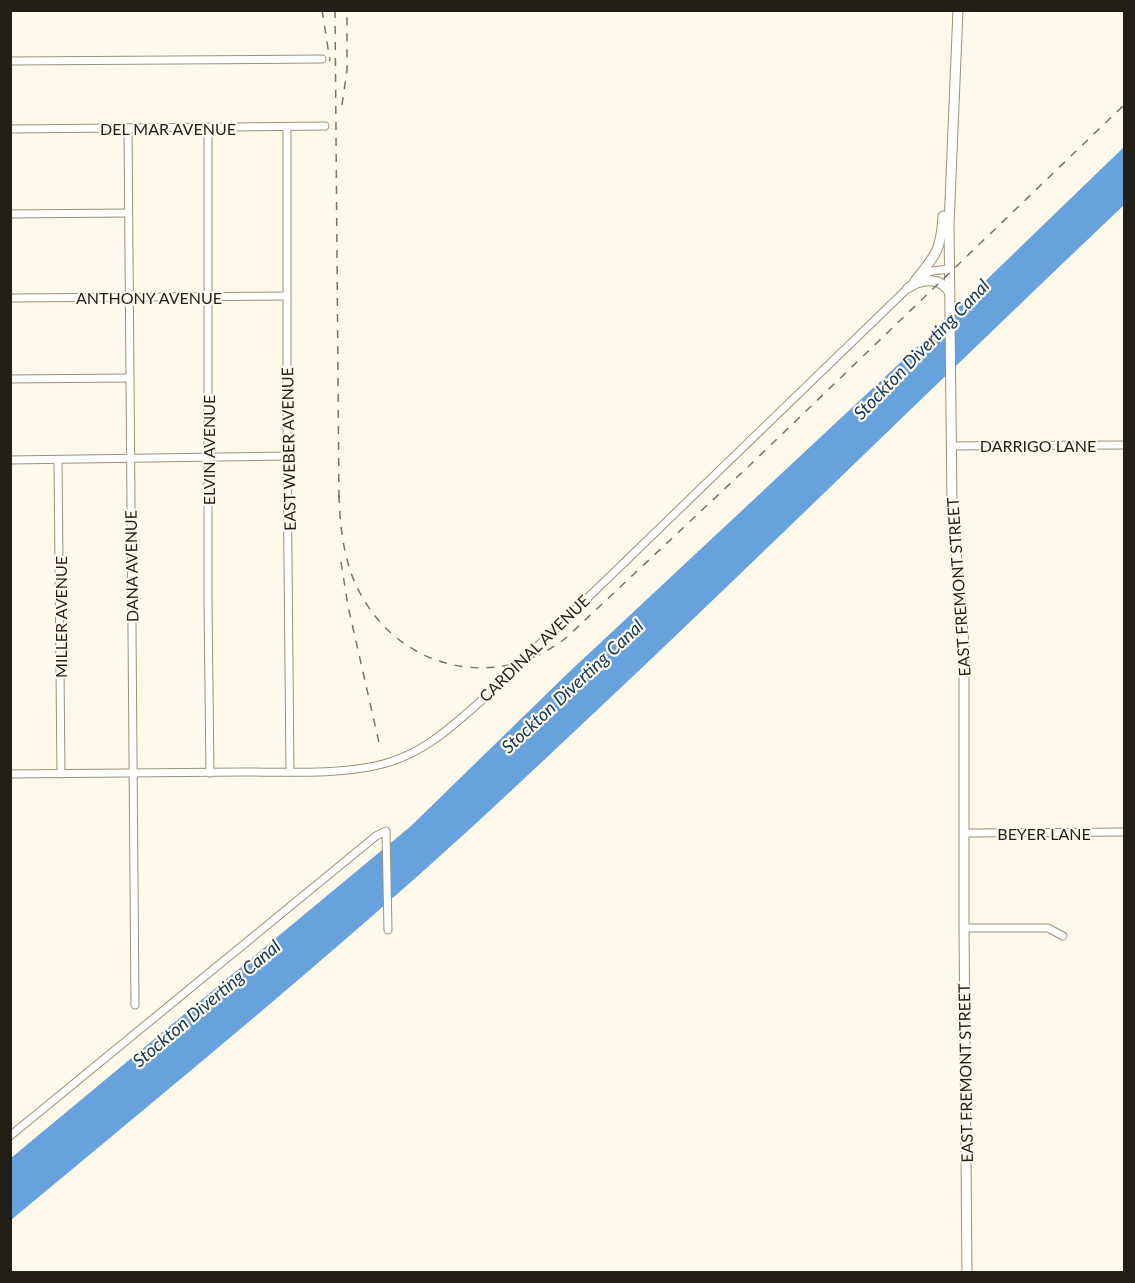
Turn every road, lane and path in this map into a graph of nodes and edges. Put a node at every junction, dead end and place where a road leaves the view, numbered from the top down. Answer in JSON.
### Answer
{"nodes":[{"id":1,"x":958,"y":10,"type":"edge"},
{"id":2,"x":322,"y":59,"type":"dead end"},
{"id":3,"x":10,"y":61,"type":"edge"},
{"id":4,"x":325,"y":126,"type":"dead end"},
{"id":5,"x":208,"y":127,"type":"junction"},
{"id":6,"x":287,"y":127,"type":"junction"},
{"id":7,"x":128,"y":128,"type":"junction"},
{"id":8,"x":10,"y":129,"type":"edge"},
{"id":9,"x":950,"y":166,"type":"junction"},
{"id":10,"x":127,"y":213,"type":"junction"},
{"id":11,"x":10,"y":214,"type":"edge"},
{"id":12,"x":949,"y":269,"type":"junction"},
{"id":13,"x":912,"y":284,"type":"junction"},
{"id":14,"x":208,"y":296,"type":"junction"},
{"id":15,"x":286,"y":296,"type":"junction"},
{"id":16,"x":128,"y":297,"type":"junction"},
{"id":17,"x":950,"y":297,"type":"junction"},
{"id":18,"x":10,"y":298,"type":"edge"},
{"id":19,"x":128,"y":378,"type":"junction"},
{"id":20,"x":10,"y":379,"type":"edge"},
{"id":21,"x":1125,"y":445,"type":"edge"},
{"id":22,"x":951,"y":446,"type":"junction"},
{"id":23,"x":287,"y":456,"type":"junction"},
{"id":24,"x":208,"y":457,"type":"junction"},
{"id":25,"x":130,"y":459,"type":"junction"},
{"id":26,"x":10,"y":460,"type":"edge"},
{"id":27,"x":58,"y":460,"type":"junction"},
{"id":28,"x":210,"y":772,"type":"junction"},
{"id":29,"x":290,"y":772,"type":"junction"},
{"id":30,"x":133,"y":773,"type":"junction"},
{"id":31,"x":10,"y":774,"type":"edge"},
{"id":32,"x":61,"y":774,"type":"junction"},
{"id":33,"x":1125,"y":832,"type":"edge"},
{"id":34,"x":964,"y":833,"type":"junction"},
{"id":35,"x":964,"y":928,"type":"junction"},
{"id":36,"x":388,"y":930,"type":"dead end"},
{"id":37,"x":1063,"y":936,"type":"dead end"},
{"id":38,"x":135,"y":1005,"type":"dead end"},
{"id":39,"x":10,"y":1136,"type":"edge"},
{"id":40,"x":967,"y":1272,"type":"edge"}],
"edges":[{"from":1,"to":9,"type":"main road","name":"EAST FREMONT STREET"},
{"from":2,"to":3,"type":"street"},
{"from":4,"to":6,"type":"street","name":"DEL MAR AVENUE"},
{"from":5,"to":6,"type":"street","name":"DEL MAR AVENUE"},
{"from":5,"to":7,"type":"street","name":"DEL MAR AVENUE"},
{"from":5,"to":14,"type":"street","name":"ELVIN AVENUE"},
{"from":6,"to":15,"type":"street","name":"EAST WEBER AVENUE"},
{"from":7,"to":8,"type":"street","name":"DEL MAR AVENUE"},
{"from":7,"to":10,"type":"street","name":"DANA AVENUE"},
{"from":9,"to":12,"type":"main road","name":"EAST FREMONT STREET"},
{"from":9,"to":13,"type":"main road"},
{"from":10,"to":11,"type":"street"},
{"from":10,"to":16,"type":"street","name":"DANA AVENUE"},
{"from":12,"to":13,"type":"street","name":"CARDINAL AVENUE"},
{"from":12,"to":17,"type":"main road","name":"EAST FREMONT STREET"},
{"from":13,"to":17,"type":"main road"},
{"from":13,"to":29,"type":"street","name":"CARDINAL AVENUE"},
{"from":14,"to":15,"type":"street","name":"ANTHONY AVENUE"},
{"from":14,"to":16,"type":"street","name":"ANTHONY AVENUE"},
{"from":14,"to":24,"type":"street","name":"ELVIN AVENUE"},
{"from":15,"to":23,"type":"street","name":"EAST WEBER AVENUE"},
{"from":16,"to":18,"type":"street","name":"ANTHONY AVENUE"},
{"from":16,"to":19,"type":"street","name":"DANA AVENUE"},
{"from":17,"to":22,"type":"main road","name":"EAST FREMONT STREET"},
{"from":19,"to":20,"type":"street"},
{"from":19,"to":25,"type":"street","name":"DANA AVENUE"},
{"from":21,"to":22,"type":"street","name":"DARRIGO LANE"},
{"from":22,"to":34,"type":"main road","name":"EAST FREMONT STREET"},
{"from":23,"to":24,"type":"street"},
{"from":23,"to":29,"type":"street","name":"EAST WEBER AVENUE"},
{"from":24,"to":25,"type":"street"},
{"from":24,"to":28,"type":"street","name":"ELVIN AVENUE"},
{"from":25,"to":27,"type":"street"},
{"from":25,"to":30,"type":"street","name":"DANA AVENUE"},
{"from":26,"to":27,"type":"street"},
{"from":27,"to":32,"type":"street","name":"MILLER AVENUE"},
{"from":28,"to":29,"type":"street","name":"CARDINAL AVENUE"},
{"from":28,"to":30,"type":"street","name":"CARDINAL AVENUE"},
{"from":30,"to":32,"type":"street","name":"CARDINAL AVENUE"},
{"from":30,"to":38,"type":"street","name":"DANA AVENUE"},
{"from":31,"to":32,"type":"street","name":"CARDINAL AVENUE"},
{"from":33,"to":34,"type":"street","name":"BEYER LANE"},
{"from":34,"to":35,"type":"main road","name":"EAST FREMONT STREET"},
{"from":35,"to":37,"type":"street"},
{"from":35,"to":40,"type":"main road","name":"EAST FREMONT STREET"},
{"from":36,"to":39,"type":"street"}]}
